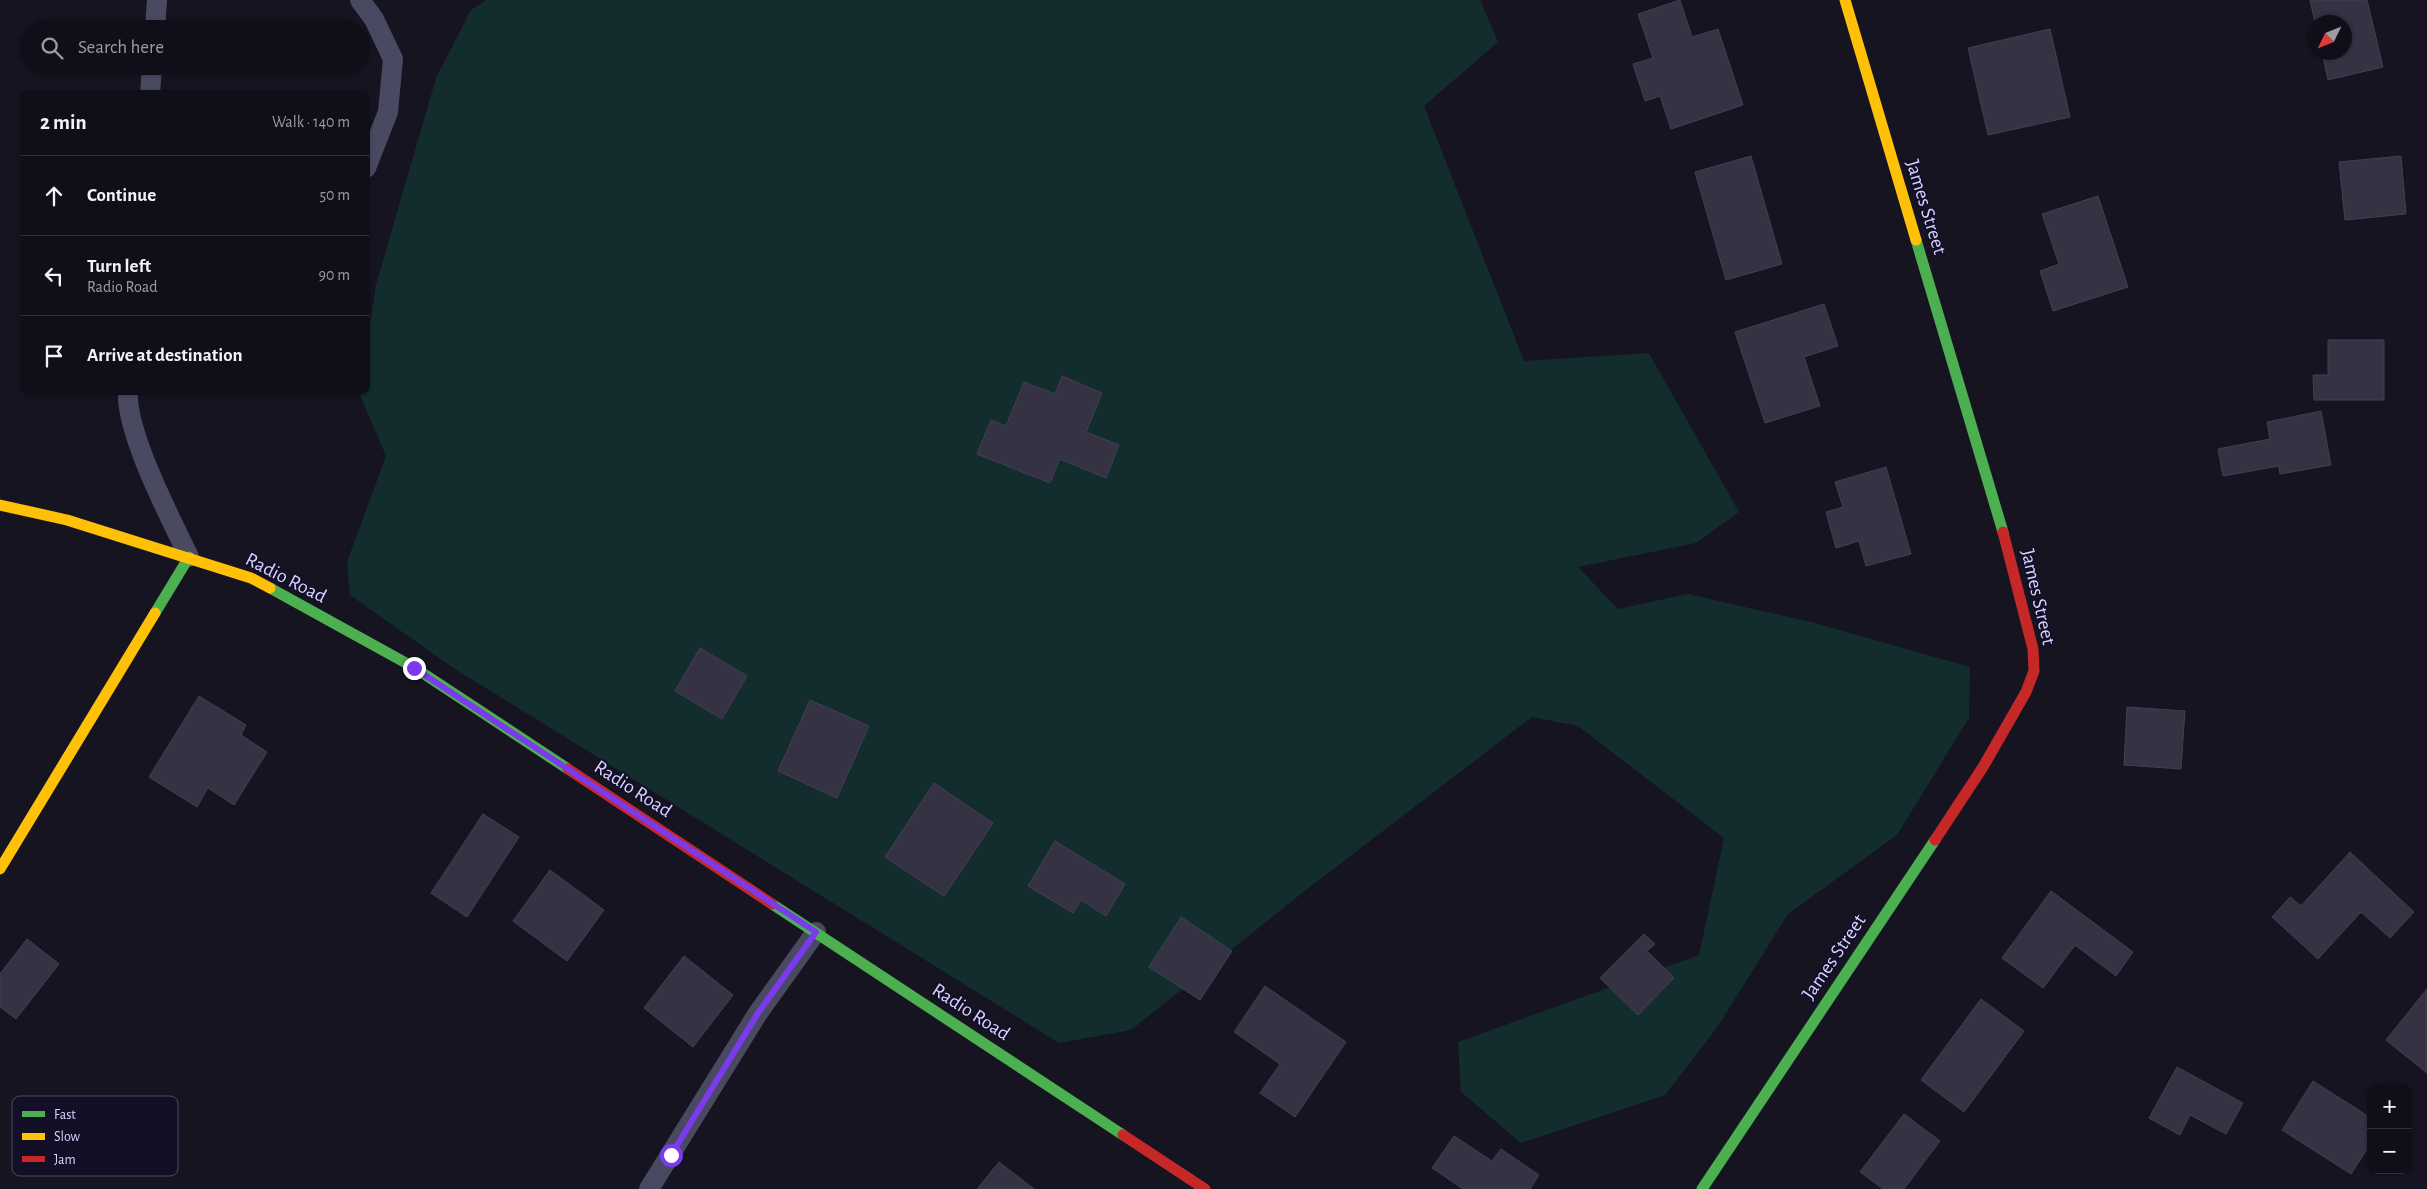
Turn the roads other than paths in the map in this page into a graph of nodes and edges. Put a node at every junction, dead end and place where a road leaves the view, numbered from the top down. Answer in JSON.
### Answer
{"nodes":[{"id":1,"x":157,"y":0,"type":"edge"},
{"id":2,"x":360,"y":0,"type":"edge"},
{"id":3,"x":1845,"y":0,"type":"edge"},
{"id":4,"x":156,"y":20,"type":"edge"},
{"id":5,"x":151,"y":75,"type":"edge"},
{"id":6,"x":150,"y":90,"type":"edge"},
{"id":7,"x":370,"y":158,"type":"edge"},
{"id":8,"x":132,"y":395,"type":"edge"},
{"id":9,"x":0,"y":505,"type":"edge"},
{"id":10,"x":190,"y":557,"type":"junction"},
{"id":11,"x":0,"y":869,"type":"edge"},
{"id":12,"x":816,"y":932,"type":"junction"},
{"id":13,"x":649,"y":1189,"type":"edge"},
{"id":14,"x":1205,"y":1189,"type":"edge"},
{"id":15,"x":1702,"y":1189,"type":"edge"}],
"edges":[{"from":1,"to":4,"type":"lane"},
{"from":2,"to":7,"type":"lane"},
{"from":3,"to":15,"type":"street","name":"James Street"},
{"from":5,"to":6,"type":"lane"},
{"from":8,"to":10,"type":"lane"},
{"from":9,"to":10,"type":"street","name":"Radio Road"},
{"from":10,"to":11,"type":"street"},
{"from":10,"to":12,"type":"street","name":"Radio Road"},
{"from":12,"to":13,"type":"lane"},
{"from":12,"to":14,"type":"street","name":"Radio Road"}]}
